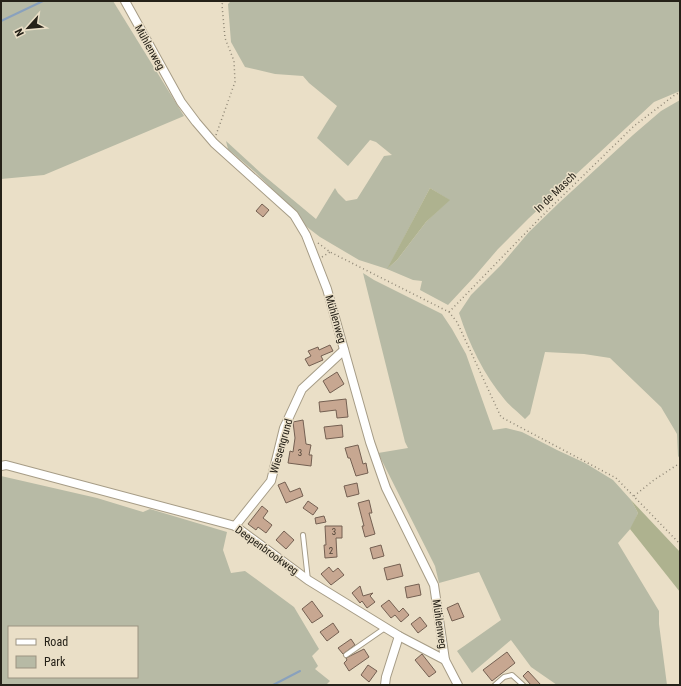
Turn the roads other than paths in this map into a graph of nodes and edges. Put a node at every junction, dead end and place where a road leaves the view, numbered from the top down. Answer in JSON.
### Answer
{"nodes":[{"id":1,"x":125,"y":1,"type":"edge"},
{"id":2,"x":344,"y":350,"type":"junction"},
{"id":3,"x":1,"y":466,"type":"edge"},
{"id":4,"x":235,"y":526,"type":"junction"},
{"id":5,"x":303,"y":535,"type":"dead end"},
{"id":6,"x":308,"y":580,"type":"junction"},
{"id":7,"x":385,"y":628,"type":"junction"},
{"id":8,"x":399,"y":636,"type":"junction"},
{"id":9,"x":346,"y":655,"type":"dead end"},
{"id":10,"x":444,"y":660,"type":"junction"},
{"id":11,"x":385,"y":685,"type":"edge"},
{"id":12,"x":458,"y":685,"type":"edge"},
{"id":13,"x":495,"y":685,"type":"edge"},
{"id":14,"x":523,"y":685,"type":"edge"}],
"edges":[{"from":1,"to":2,"type":"street","name":"Mühlenweg"},
{"from":2,"to":4,"type":"street","name":"Wiesengrund"},
{"from":2,"to":10,"type":"street","name":"Mühlenweg"},
{"from":3,"to":4,"type":"street","name":"Deepenbrookweg"},
{"from":4,"to":6,"type":"street","name":"Deepenbrookweg"},
{"from":5,"to":6,"type":"lane"},
{"from":6,"to":7,"type":"street","name":"Deepenbrookweg"},
{"from":7,"to":8,"type":"street","name":"Deepenbrookweg"},
{"from":7,"to":9,"type":"lane"},
{"from":8,"to":10,"type":"street","name":"Deepenbrookweg"},
{"from":8,"to":11,"type":"street"},
{"from":10,"to":12,"type":"street","name":"Mühlenweg"},
{"from":13,"to":14,"type":"lane"}]}
